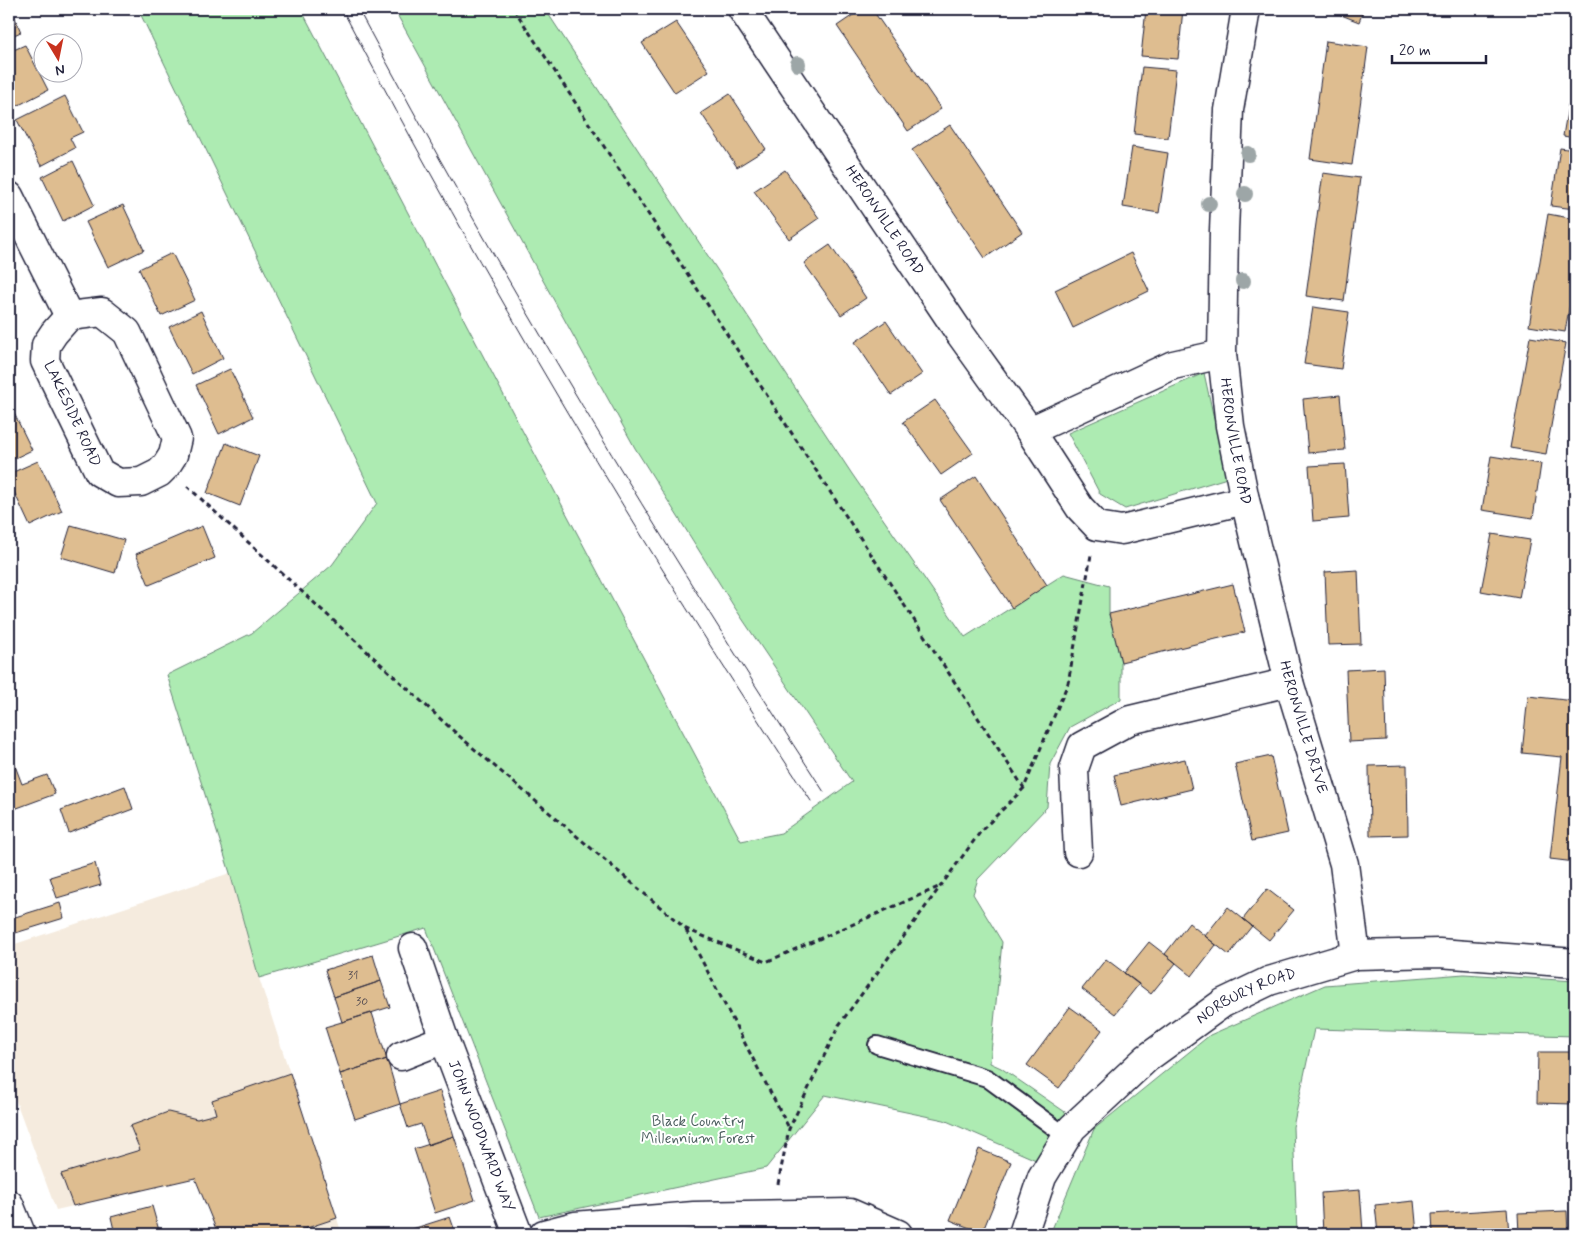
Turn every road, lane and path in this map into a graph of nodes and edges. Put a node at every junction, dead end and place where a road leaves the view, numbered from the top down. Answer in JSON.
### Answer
{"nodes":[{"id":1,"x":514,"y":9,"type":"edge"},
{"id":2,"x":742,"y":9,"type":"edge"},
{"id":3,"x":1246,"y":9,"type":"edge"},
{"id":4,"x":9,"y":196,"type":"edge"},
{"id":5,"x":69,"y":316,"type":"junction"},
{"id":6,"x":1222,"y":354,"type":"junction"},
{"id":7,"x":1030,"y":431,"type":"junction"},
{"id":8,"x":166,"y":466,"type":"junction"},
{"id":9,"x":1245,"y":500,"type":"junction"},
{"id":10,"x":1097,"y":526,"type":"junction"},
{"id":11,"x":1289,"y":682,"type":"junction"},
{"id":12,"x":1024,"y":788,"type":"junction"},
{"id":13,"x":1078,"y":852,"type":"dead end"},
{"id":14,"x":941,"y":886,"type":"junction"},
{"id":15,"x":686,"y":929,"type":"junction"},
{"id":16,"x":413,"y":948,"type":"dead end"},
{"id":17,"x":1356,"y":955,"type":"junction"},
{"id":18,"x":1575,"y":963,"type":"edge"},
{"id":19,"x":444,"y":1039,"type":"junction"},
{"id":20,"x":877,"y":1045,"type":"dead end"},
{"id":21,"x":401,"y":1056,"type":"dead end"},
{"id":22,"x":789,"y":1129,"type":"junction"},
{"id":23,"x":1066,"y":1136,"type":"junction"},
{"id":24,"x":9,"y":1204,"type":"edge"},
{"id":25,"x":771,"y":1214,"type":"junction"},
{"id":26,"x":695,"y":1225,"type":"edge"},
{"id":27,"x":20,"y":1234,"type":"edge"},
{"id":28,"x":518,"y":1234,"type":"edge"},
{"id":29,"x":544,"y":1234,"type":"edge"},
{"id":30,"x":898,"y":1234,"type":"edge"},
{"id":31,"x":1023,"y":1234,"type":"edge"}],
"edges":[{"from":1,"to":12,"type":"path"},
{"from":2,"to":7,"type":"street","name":"HERONVILLE ROAD"},
{"from":3,"to":6,"type":"street","name":"HERONVILLE ROAD"},
{"from":4,"to":5,"type":"street"},
{"from":5,"to":8,"type":"street"},
{"from":5,"to":8,"type":"street","name":"LAKESIDE ROAD"},
{"from":6,"to":7,"type":"street","name":"HERONVILLE ROAD"},
{"from":6,"to":9,"type":"street","name":"HERONVILLE ROAD"},
{"from":7,"to":10,"type":"street","name":"HERONVILLE ROAD"},
{"from":8,"to":15,"type":"path"},
{"from":9,"to":10,"type":"street","name":"HERONVILLE ROAD"},
{"from":9,"to":11,"type":"street","name":"HERONVILLE DRIVE"},
{"from":10,"to":12,"type":"path"},
{"from":11,"to":13,"type":"street"},
{"from":11,"to":17,"type":"street","name":"HERONVILLE DRIVE"},
{"from":12,"to":14,"type":"path"},
{"from":14,"to":15,"type":"path"},
{"from":14,"to":22,"type":"path"},
{"from":15,"to":22,"type":"path"},
{"from":16,"to":19,"type":"street","name":"JOHN WOODWARD WAY"},
{"from":17,"to":18,"type":"street","name":"NORBURY ROAD"},
{"from":17,"to":23,"type":"street","name":"NORBURY ROAD"},
{"from":19,"to":21,"type":"street"},
{"from":19,"to":28,"type":"street","name":"JOHN WOODWARD WAY"},
{"from":20,"to":23,"type":"lane"},
{"from":22,"to":25,"type":"path"},
{"from":23,"to":31,"type":"street","name":"NORBURY ROAD"},
{"from":24,"to":27,"type":"street"},
{"from":25,"to":26,"type":"street"},
{"from":25,"to":30,"type":"street"},
{"from":26,"to":29,"type":"street"}]}
